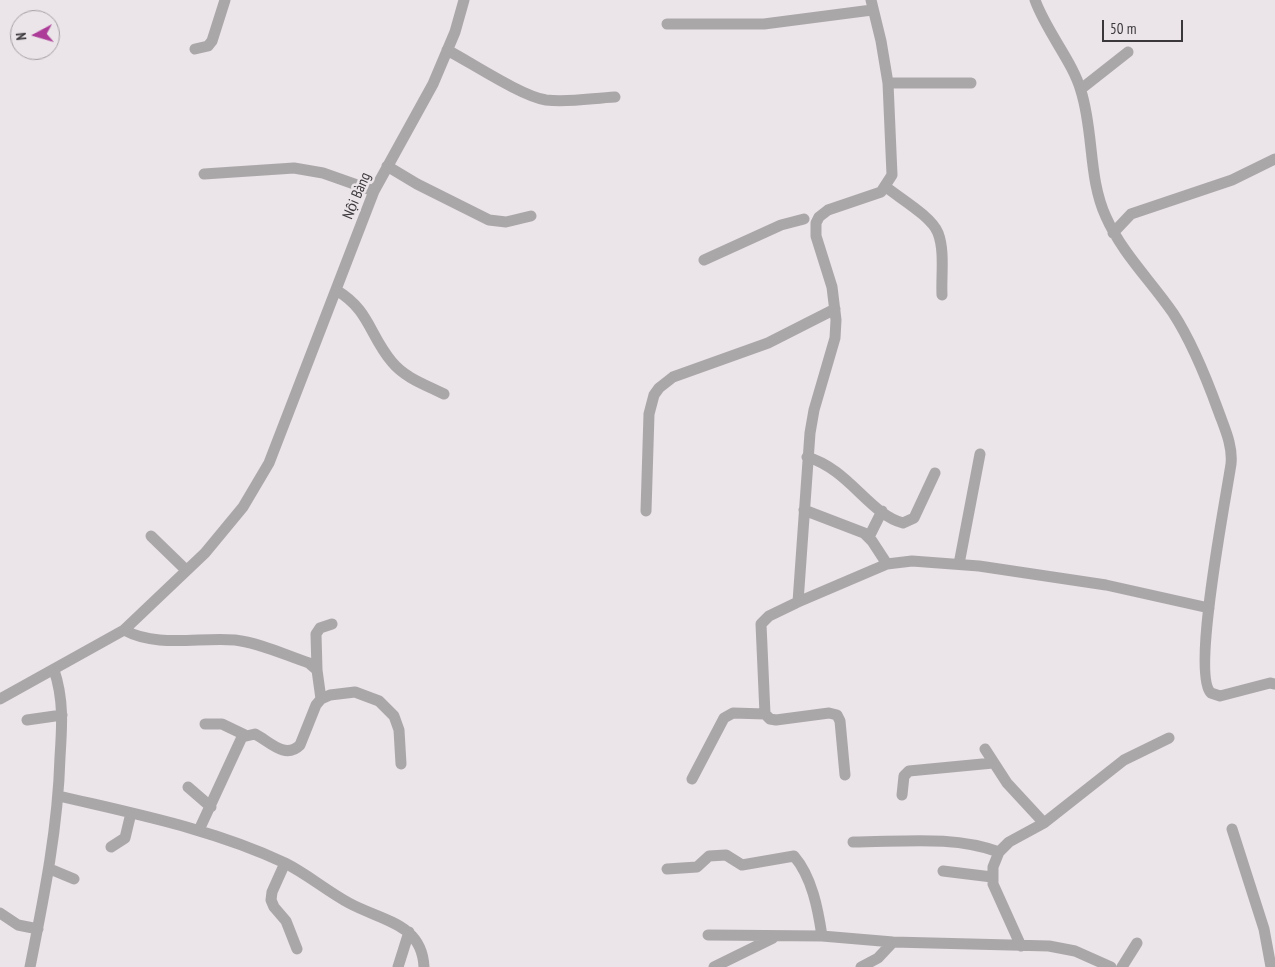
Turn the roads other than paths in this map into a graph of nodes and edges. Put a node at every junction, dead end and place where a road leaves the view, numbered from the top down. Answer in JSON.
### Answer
{"nodes":[{"id":1,"x":226,"y":0,"type":"edge"},
{"id":2,"x":464,"y":0,"type":"edge"},
{"id":3,"x":1035,"y":0,"type":"edge"},
{"id":4,"x":872,"y":5,"type":"edge"},
{"id":5,"x":666,"y":24,"type":"dead end"},
{"id":6,"x":195,"y":49,"type":"dead end"},
{"id":7,"x":447,"y":50,"type":"junction"},
{"id":8,"x":1128,"y":52,"type":"dead end"},
{"id":9,"x":888,"y":83,"type":"junction"},
{"id":10,"x":971,"y":83,"type":"dead end"},
{"id":11,"x":1081,"y":89,"type":"junction"},
{"id":12,"x":615,"y":96,"type":"dead end"},
{"id":13,"x":1275,"y":159,"type":"edge"},
{"id":14,"x":387,"y":166,"type":"junction"},
{"id":15,"x":204,"y":174,"type":"dead end"},
{"id":16,"x":886,"y":187,"type":"junction"},
{"id":17,"x":374,"y":192,"type":"junction"},
{"id":18,"x":531,"y":216,"type":"dead end"},
{"id":19,"x":811,"y":218,"type":"junction"},
{"id":20,"x":1113,"y":233,"type":"junction"},
{"id":21,"x":704,"y":260,"type":"dead end"},
{"id":22,"x":336,"y":290,"type":"junction"},
{"id":23,"x":942,"y":295,"type":"dead end"},
{"id":24,"x":835,"y":308,"type":"junction"},
{"id":25,"x":444,"y":394,"type":"dead end"},
{"id":26,"x":980,"y":454,"type":"dead end"},
{"id":27,"x":807,"y":457,"type":"junction"},
{"id":28,"x":935,"y":474,"type":"dead end"},
{"id":29,"x":804,"y":510,"type":"junction"},
{"id":30,"x":646,"y":511,"type":"dead end"},
{"id":31,"x":882,"y":511,"type":"junction"},
{"id":32,"x":151,"y":536,"type":"dead end"},
{"id":33,"x":869,"y":537,"type":"junction"},
{"id":34,"x":887,"y":564,"type":"junction"},
{"id":35,"x":959,"y":564,"type":"junction"},
{"id":36,"x":186,"y":570,"type":"junction"},
{"id":37,"x":798,"y":602,"type":"junction"},
{"id":38,"x":1209,"y":608,"type":"junction"},
{"id":39,"x":332,"y":624,"type":"dead end"},
{"id":40,"x":124,"y":630,"type":"junction"},
{"id":41,"x":54,"y":670,"type":"junction"},
{"id":42,"x":317,"y":670,"type":"junction"},
{"id":43,"x":1275,"y":684,"type":"edge"},
{"id":44,"x":0,"y":699,"type":"edge"},
{"id":45,"x":321,"y":699,"type":"junction"},
{"id":46,"x":764,"y":709,"type":"junction"},
{"id":47,"x":62,"y":715,"type":"junction"},
{"id":48,"x":27,"y":720,"type":"dead end"},
{"id":49,"x":205,"y":724,"type":"dead end"},
{"id":50,"x":245,"y":735,"type":"junction"},
{"id":51,"x":1169,"y":738,"type":"dead end"},
{"id":52,"x":985,"y":749,"type":"dead end"},
{"id":53,"x":993,"y":763,"type":"junction"},
{"id":54,"x":402,"y":764,"type":"dead end"},
{"id":55,"x":845,"y":775,"type":"dead end"},
{"id":56,"x":692,"y":779,"type":"dead end"},
{"id":57,"x":188,"y":787,"type":"dead end"},
{"id":58,"x":902,"y":795,"type":"dead end"},
{"id":59,"x":59,"y":796,"type":"junction"},
{"id":60,"x":212,"y":807,"type":"junction"},
{"id":61,"x":131,"y":813,"type":"junction"},
{"id":62,"x":1044,"y":823,"type":"junction"},
{"id":63,"x":1232,"y":829,"type":"dead end"},
{"id":64,"x":199,"y":830,"type":"junction"},
{"id":65,"x":853,"y":842,"type":"dead end"},
{"id":66,"x":111,"y":847,"type":"dead end"},
{"id":67,"x":999,"y":852,"type":"junction"},
{"id":68,"x":285,"y":863,"type":"junction"},
{"id":69,"x":50,"y":869,"type":"junction"},
{"id":70,"x":667,"y":869,"type":"dead end"},
{"id":71,"x":943,"y":871,"type":"dead end"},
{"id":72,"x":992,"y":877,"type":"junction"},
{"id":73,"x":74,"y":879,"type":"dead end"},
{"id":74,"x":0,"y":913,"type":"edge"},
{"id":75,"x":38,"y":929,"type":"junction"},
{"id":76,"x":409,"y":932,"type":"junction"},
{"id":77,"x":708,"y":936,"type":"dead end"},
{"id":78,"x":822,"y":936,"type":"junction"},
{"id":79,"x":776,"y":937,"type":"junction"},
{"id":80,"x":893,"y":942,"type":"junction"},
{"id":81,"x":1137,"y":943,"type":"dead end"},
{"id":82,"x":1021,"y":946,"type":"junction"},
{"id":83,"x":297,"y":949,"type":"dead end"},
{"id":84,"x":30,"y":967,"type":"edge"},
{"id":85,"x":398,"y":967,"type":"edge"},
{"id":86,"x":424,"y":967,"type":"edge"},
{"id":87,"x":714,"y":967,"type":"edge"},
{"id":88,"x":860,"y":967,"type":"edge"},
{"id":89,"x":1111,"y":967,"type":"edge"},
{"id":90,"x":1122,"y":967,"type":"edge"},
{"id":91,"x":1271,"y":967,"type":"edge"}],
"edges":[{"from":1,"to":6,"type":"street"},
{"from":2,"to":7,"type":"street","name":"Nội Bàng"},
{"from":3,"to":11,"type":"street"},
{"from":4,"to":5,"type":"street"},
{"from":4,"to":9,"type":"street"},
{"from":7,"to":12,"type":"street"},
{"from":7,"to":14,"type":"street","name":"Nội Bàng"},
{"from":8,"to":11,"type":"street"},
{"from":9,"to":10,"type":"street"},
{"from":9,"to":16,"type":"street"},
{"from":11,"to":20,"type":"street"},
{"from":13,"to":20,"type":"street"},
{"from":14,"to":17,"type":"street","name":"Nội Bàng"},
{"from":14,"to":18,"type":"street"},
{"from":15,"to":17,"type":"street"},
{"from":16,"to":19,"type":"street"},
{"from":16,"to":23,"type":"street"},
{"from":17,"to":22,"type":"street","name":"Nội Bàng"},
{"from":19,"to":21,"type":"street"},
{"from":19,"to":24,"type":"street"},
{"from":20,"to":38,"type":"street"},
{"from":22,"to":25,"type":"street"},
{"from":22,"to":36,"type":"street","name":"Nội Bàng"},
{"from":24,"to":27,"type":"street"},
{"from":24,"to":30,"type":"street"},
{"from":26,"to":35,"type":"street"},
{"from":27,"to":29,"type":"street"},
{"from":27,"to":31,"type":"street"},
{"from":28,"to":31,"type":"street"},
{"from":29,"to":33,"type":"street"},
{"from":29,"to":37,"type":"street"},
{"from":31,"to":33,"type":"street"},
{"from":32,"to":36,"type":"street"},
{"from":33,"to":34,"type":"street"},
{"from":34,"to":35,"type":"street"},
{"from":34,"to":37,"type":"street"},
{"from":35,"to":38,"type":"street"},
{"from":36,"to":40,"type":"street","name":"Nội Bàng"},
{"from":37,"to":46,"type":"street"},
{"from":38,"to":43,"type":"street"},
{"from":39,"to":42,"type":"street"},
{"from":40,"to":41,"type":"street","name":"Nội Bàng"},
{"from":40,"to":42,"type":"street"},
{"from":41,"to":44,"type":"street","name":"Nội Bàng"},
{"from":41,"to":47,"type":"street"},
{"from":42,"to":45,"type":"street"},
{"from":45,"to":50,"type":"street"},
{"from":45,"to":54,"type":"street"},
{"from":46,"to":55,"type":"street"},
{"from":46,"to":56,"type":"street"},
{"from":47,"to":48,"type":"street"},
{"from":47,"to":59,"type":"street"},
{"from":49,"to":50,"type":"street"},
{"from":50,"to":60,"type":"street"},
{"from":51,"to":62,"type":"street"},
{"from":52,"to":53,"type":"street"},
{"from":53,"to":58,"type":"street"},
{"from":53,"to":62,"type":"street"},
{"from":57,"to":60,"type":"street"},
{"from":59,"to":61,"type":"street"},
{"from":59,"to":69,"type":"street"},
{"from":60,"to":64,"type":"street"},
{"from":61,"to":64,"type":"street"},
{"from":61,"to":66,"type":"street"},
{"from":62,"to":67,"type":"street"},
{"from":63,"to":91,"type":"street"},
{"from":64,"to":68,"type":"street"},
{"from":65,"to":67,"type":"street"},
{"from":67,"to":72,"type":"street"},
{"from":68,"to":76,"type":"street"},
{"from":68,"to":83,"type":"street"},
{"from":69,"to":73,"type":"street"},
{"from":69,"to":75,"type":"street"},
{"from":70,"to":78,"type":"street"},
{"from":71,"to":72,"type":"street"},
{"from":72,"to":82,"type":"street"},
{"from":74,"to":75,"type":"street"},
{"from":75,"to":84,"type":"street"},
{"from":76,"to":85,"type":"street"},
{"from":76,"to":86,"type":"street"},
{"from":77,"to":79,"type":"street"},
{"from":78,"to":79,"type":"street"},
{"from":78,"to":80,"type":"street"},
{"from":79,"to":87,"type":"street"},
{"from":80,"to":82,"type":"street"},
{"from":80,"to":88,"type":"street"},
{"from":81,"to":90,"type":"street"},
{"from":82,"to":89,"type":"street"}]}
